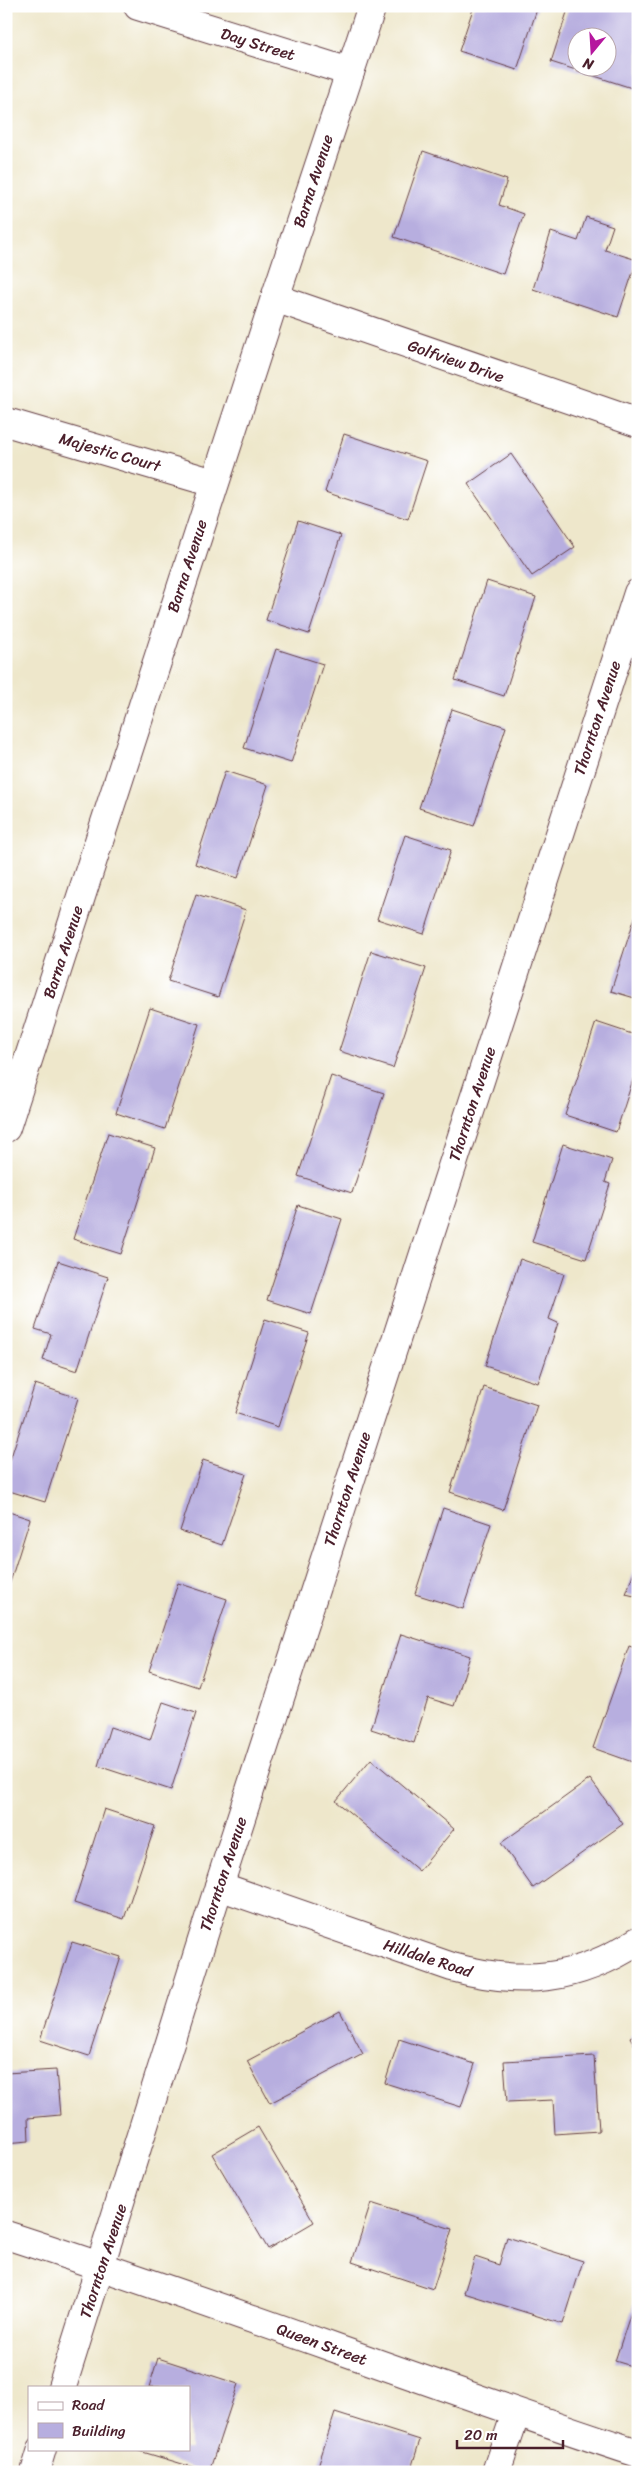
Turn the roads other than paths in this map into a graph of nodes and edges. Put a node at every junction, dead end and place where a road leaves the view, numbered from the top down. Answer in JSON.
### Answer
{"nodes":[{"id":1,"x":138,"y":6,"type":"edge"},
{"id":2,"x":372,"y":6,"type":"edge"},
{"id":3,"x":350,"y":72,"type":"junction"},
{"id":4,"x":274,"y":298,"type":"junction"},
{"id":5,"x":6,"y":422,"type":"edge"},
{"id":6,"x":638,"y":423,"type":"edge"},
{"id":7,"x":214,"y":483,"type":"junction"},
{"id":8,"x":638,"y":593,"type":"edge"},
{"id":9,"x":11,"y":1095,"type":"edge"},
{"id":10,"x":6,"y":1128,"type":"edge"},
{"id":11,"x":218,"y":1886,"type":"junction"},
{"id":12,"x":638,"y":1941,"type":"edge"},
{"id":13,"x":6,"y":2235,"type":"edge"},
{"id":14,"x":102,"y":2266,"type":"junction"},
{"id":15,"x":62,"y":2386,"type":"edge"},
{"id":16,"x":516,"y":2413,"type":"junction"},
{"id":17,"x":42,"y":2450,"type":"edge"},
{"id":18,"x":638,"y":2453,"type":"edge"},
{"id":19,"x":35,"y":2472,"type":"edge"},
{"id":20,"x":496,"y":2472,"type":"edge"}],
"edges":[{"from":1,"to":3,"type":"street","name":"Day Street"},
{"from":2,"to":3,"type":"street","name":"Barna Avenue"},
{"from":3,"to":4,"type":"street","name":"Barna Avenue"},
{"from":4,"to":6,"type":"street","name":"Golfview Drive"},
{"from":4,"to":7,"type":"street","name":"Barna Avenue"},
{"from":5,"to":7,"type":"street","name":"Majestic Court"},
{"from":7,"to":9,"type":"street","name":"Barna Avenue"},
{"from":8,"to":11,"type":"street","name":"Thornton Avenue"},
{"from":9,"to":10,"type":"street","name":"Barna Avenue"},
{"from":11,"to":12,"type":"street","name":"Hilldale Road"},
{"from":11,"to":14,"type":"street","name":"Thornton Avenue"},
{"from":13,"to":14,"type":"street","name":"Queen Street"},
{"from":14,"to":15,"type":"street","name":"Thornton Avenue"},
{"from":14,"to":16,"type":"street","name":"Queen Street"},
{"from":16,"to":18,"type":"street","name":"Queen Street"},
{"from":16,"to":20,"type":"street"},
{"from":17,"to":19,"type":"street"}]}
